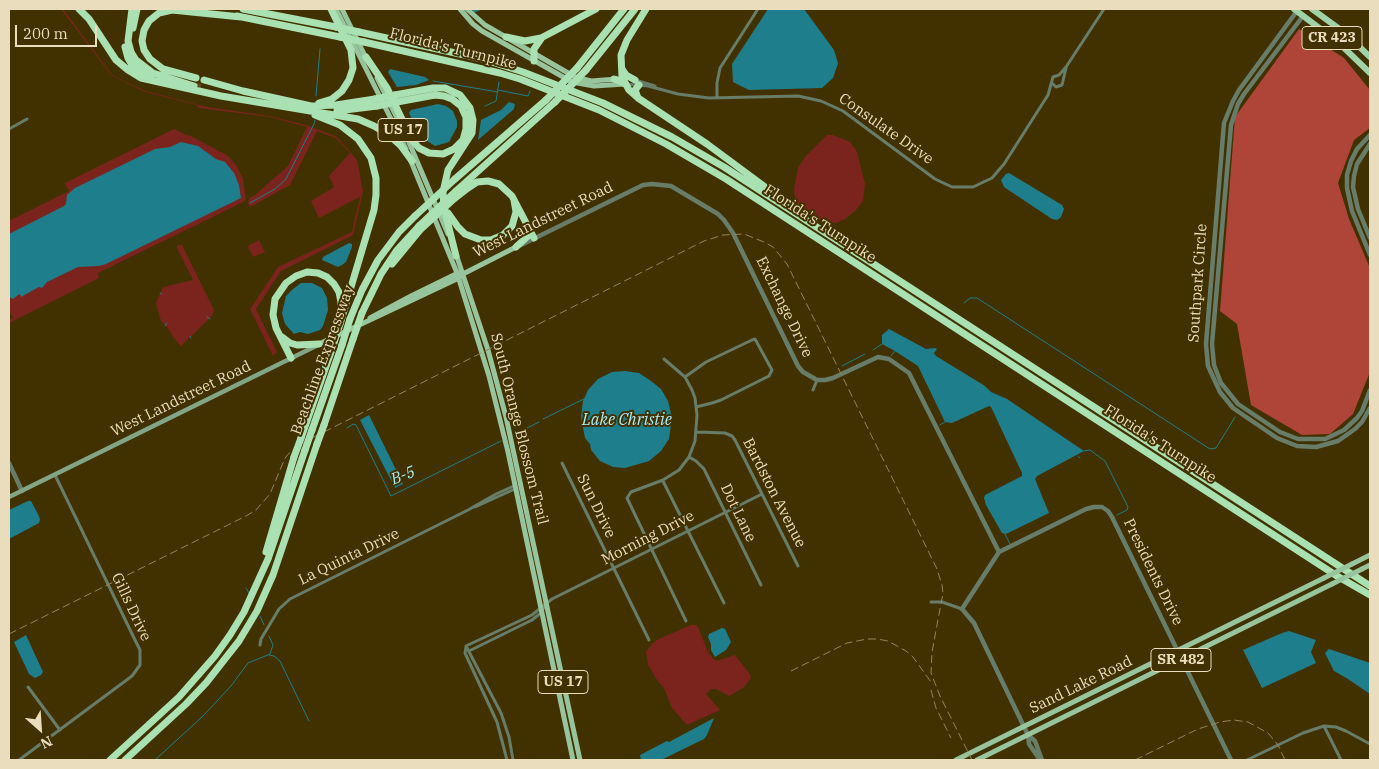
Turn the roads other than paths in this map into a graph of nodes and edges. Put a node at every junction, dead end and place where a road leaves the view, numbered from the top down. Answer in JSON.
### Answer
{"nodes":[{"id":1,"x":80,"y":9,"type":"edge"},
{"id":2,"x":132,"y":9,"type":"edge"},
{"id":3,"x":137,"y":9,"type":"edge"},
{"id":4,"x":197,"y":9,"type":"edge"},
{"id":5,"x":243,"y":9,"type":"edge"},
{"id":6,"x":332,"y":9,"type":"edge"},
{"id":7,"x":336,"y":9,"type":"edge"},
{"id":8,"x":342,"y":9,"type":"edge"},
{"id":9,"x":460,"y":9,"type":"edge"},
{"id":10,"x":467,"y":9,"type":"edge"},
{"id":11,"x":596,"y":9,"type":"edge"},
{"id":12,"x":624,"y":9,"type":"edge"},
{"id":13,"x":636,"y":9,"type":"edge"},
{"id":14,"x":646,"y":9,"type":"edge"},
{"id":15,"x":758,"y":9,"type":"edge"},
{"id":16,"x":1104,"y":9,"type":"edge"},
{"id":17,"x":1311,"y":9,"type":"edge"},
{"id":18,"x":1296,"y":10,"type":"edge"},
{"id":19,"x":1303,"y":16,"type":"junction"},
{"id":20,"x":241,"y":17,"type":"junction"},
{"id":21,"x":133,"y":18,"type":"junction"},
{"id":22,"x":506,"y":37,"type":"junction"},
{"id":23,"x":541,"y":38,"type":"junction"},
{"id":24,"x":366,"y":57,"type":"junction"},
{"id":25,"x":534,"y":57,"type":"junction"},
{"id":26,"x":1370,"y":57,"type":"edge"},
{"id":27,"x":620,"y":63,"type":"junction"},
{"id":28,"x":1066,"y":68,"type":"junction"},
{"id":29,"x":1370,"y":73,"type":"edge"},
{"id":30,"x":1059,"y":75,"type":"junction"},
{"id":31,"x":1063,"y":78,"type":"junction"},
{"id":32,"x":620,"y":79,"type":"junction"},
{"id":33,"x":637,"y":82,"type":"junction"},
{"id":34,"x":193,"y":84,"type":"junction"},
{"id":35,"x":1053,"y":84,"type":"junction"},
{"id":36,"x":1058,"y":87,"type":"junction"},
{"id":37,"x":663,"y":89,"type":"junction"},
{"id":38,"x":1048,"y":96,"type":"junction"},
{"id":39,"x":396,"y":98,"type":"junction"},
{"id":40,"x":638,"y":98,"type":"junction"},
{"id":41,"x":717,"y":98,"type":"junction"},
{"id":42,"x":284,"y":100,"type":"junction"},
{"id":43,"x":256,"y":101,"type":"junction"},
{"id":44,"x":376,"y":102,"type":"junction"},
{"id":45,"x":306,"y":110,"type":"junction"},
{"id":46,"x":27,"y":119,"type":"dead end"},
{"id":47,"x":9,"y":129,"type":"edge"},
{"id":48,"x":1370,"y":135,"type":"edge"},
{"id":49,"x":1370,"y":144,"type":"edge"},
{"id":50,"x":456,"y":158,"type":"junction"},
{"id":51,"x":412,"y":161,"type":"junction"},
{"id":52,"x":634,"y":188,"type":"joint"},
{"id":53,"x":455,"y":195,"type":"junction"},
{"id":54,"x":514,"y":200,"type":"junction"},
{"id":55,"x":796,"y":214,"type":"junction"},
{"id":56,"x":529,"y":228,"type":"junction"},
{"id":57,"x":534,"y":238,"type":"junction"},
{"id":58,"x":1370,"y":238,"type":"edge"},
{"id":59,"x":516,"y":247,"type":"junction"},
{"id":60,"x":1370,"y":255,"type":"edge"},
{"id":61,"x":456,"y":256,"type":"junction"},
{"id":62,"x":460,"y":275,"type":"junction"},
{"id":63,"x":339,"y":324,"type":"junction"},
{"id":64,"x":276,"y":328,"type":"junction"},
{"id":65,"x":319,"y":344,"type":"junction"},
{"id":66,"x":291,"y":358,"type":"junction"},
{"id":67,"x":664,"y":360,"type":"dead end"},
{"id":68,"x":489,"y":376,"type":"junction"},
{"id":69,"x":685,"y":377,"type":"junction"},
{"id":70,"x":817,"y":380,"type":"junction"},
{"id":71,"x":498,"y":386,"type":"junction"},
{"id":72,"x":813,"y":390,"type":"dead end"},
{"id":73,"x":1370,"y":390,"type":"edge"},
{"id":74,"x":696,"y":407,"type":"junction"},
{"id":75,"x":1370,"y":408,"type":"edge"},
{"id":76,"x":697,"y":432,"type":"junction"},
{"id":77,"x":689,"y":457,"type":"junction"},
{"id":78,"x":9,"y":463,"type":"edge"},
{"id":79,"x":562,"y":463,"type":"dead end"},
{"id":80,"x":55,"y":474,"type":"junction"},
{"id":81,"x":663,"y":480,"type":"junction"},
{"id":82,"x":517,"y":486,"type":"junction"},
{"id":83,"x":22,"y":491,"type":"junction"},
{"id":84,"x":762,"y":494,"type":"junction"},
{"id":85,"x":9,"y":497,"type":"edge"},
{"id":86,"x":725,"y":512,"type":"junction"},
{"id":87,"x":688,"y":531,"type":"junction"},
{"id":88,"x":651,"y":550,"type":"junction"},
{"id":89,"x":999,"y":552,"type":"junction"},
{"id":90,"x":1370,"y":555,"type":"edge"},
{"id":91,"x":265,"y":565,"type":"junction"},
{"id":92,"x":1370,"y":565,"type":"edge"},
{"id":93,"x":798,"y":566,"type":"dead end"},
{"id":94,"x":614,"y":568,"type":"junction"},
{"id":95,"x":761,"y":585,"type":"dead end"},
{"id":96,"x":1370,"y":586,"type":"edge"},
{"id":97,"x":1370,"y":595,"type":"edge"},
{"id":98,"x":931,"y":602,"type":"dead end"},
{"id":99,"x":724,"y":603,"type":"dead end"},
{"id":100,"x":546,"y":604,"type":"junction"},
{"id":101,"x":962,"y":609,"type":"junction"},
{"id":102,"x":541,"y":610,"type":"junction"},
{"id":103,"x":686,"y":620,"type":"dead end"},
{"id":104,"x":504,"y":631,"type":"junction"},
{"id":105,"x":649,"y":640,"type":"dead end"},
{"id":106,"x":260,"y":645,"type":"dead end"},
{"id":107,"x":466,"y":646,"type":"junction"},
{"id":108,"x":470,"y":651,"type":"junction"},
{"id":109,"x":1178,"y":651,"type":"junction"},
{"id":110,"x":465,"y":653,"type":"junction"},
{"id":111,"x":1182,"y":660,"type":"junction"},
{"id":112,"x":28,"y":688,"type":"dead end"},
{"id":113,"x":1324,"y":726,"type":"junction"},
{"id":114,"x":1024,"y":727,"type":"junction"},
{"id":115,"x":60,"y":730,"type":"junction"},
{"id":116,"x":1028,"y":735,"type":"junction"},
{"id":117,"x":1370,"y":744,"type":"edge"},
{"id":118,"x":19,"y":760,"type":"edge"},
{"id":119,"x":110,"y":760,"type":"edge"},
{"id":120,"x":125,"y":760,"type":"edge"},
{"id":121,"x":507,"y":760,"type":"edge"},
{"id":122,"x":513,"y":760,"type":"edge"},
{"id":123,"x":573,"y":760,"type":"edge"},
{"id":124,"x":580,"y":760,"type":"edge"},
{"id":125,"x":956,"y":760,"type":"edge"},
{"id":126,"x":977,"y":760,"type":"edge"},
{"id":127,"x":1041,"y":760,"type":"edge"},
{"id":128,"x":1231,"y":760,"type":"edge"},
{"id":129,"x":1247,"y":760,"type":"edge"},
{"id":130,"x":1341,"y":760,"type":"edge"}],
"edges":[{"from":1,"to":34,"type":"highway"},
{"from":2,"to":21,"type":"highway"},
{"from":3,"to":21,"type":"highway"},
{"from":4,"to":20,"type":"highway","name":"Florida's Turnpike"},
{"from":5,"to":55,"type":"highway","name":"Florida's Turnpike","bridge":true},
{"from":6,"to":42,"type":"highway"},
{"from":7,"to":51,"type":"main road","name":"South Orange Blossom Trail","number":"US 17"},
{"from":8,"to":24,"type":"main road","name":"South Orange Blossom Trail","number":"US 17"},
{"from":9,"to":25,"type":"main road","name":"Consulate Drive"},
{"from":10,"to":22,"type":"main road","name":"Consulate Drive"},
{"from":11,"to":23,"type":"highway"},
{"from":12,"to":91,"type":"highway","name":"Beachline Expressway","bridge":true},
{"from":13,"to":53,"type":"highway","name":"Beachline Expressway","bridge":true},
{"from":14,"to":27,"type":"highway"},
{"from":15,"to":41,"type":"street"},
{"from":16,"to":28,"type":"street"},
{"from":17,"to":19,"type":"main road"},
{"from":17,"to":26,"type":"highway","number":"CR 423"},
{"from":18,"to":19,"type":"highway","number":"CR 423"},
{"from":18,"to":75,"type":"street","name":"Southpark Circle"},
{"from":19,"to":29,"type":"highway","number":"CR 423"},
{"from":19,"to":73,"type":"street","name":"Southpark Circle"},
{"from":20,"to":34,"type":"highway"},
{"from":20,"to":97,"type":"highway","name":"Florida's Turnpike","bridge":true},
{"from":21,"to":34,"type":"highway"},
{"from":22,"to":23,"type":"highway"},
{"from":22,"to":25,"type":"main road","name":"Consulate Drive"},
{"from":23,"to":25,"type":"highway"},
{"from":24,"to":39,"type":"highway"},
{"from":24,"to":61,"type":"main road","name":"South Orange Blossom Trail","number":"US 17"},
{"from":25,"to":32,"type":"main road","name":"Consulate Drive"},
{"from":25,"to":32,"type":"main road","name":"Consulate Drive"},
{"from":27,"to":32,"type":"highway"},
{"from":27,"to":33,"type":"highway"},
{"from":28,"to":30,"type":"street"},
{"from":28,"to":31,"type":"street"},
{"from":30,"to":31,"type":"street"},
{"from":30,"to":35,"type":"street"},
{"from":31,"to":36,"type":"street"},
{"from":32,"to":33,"type":"street","name":"Consulate Drive"},
{"from":32,"to":33,"type":"street","name":"Consulate Drive"},
{"from":32,"to":40,"type":"highway"},
{"from":33,"to":37,"type":"street","name":"Consulate Drive"},
{"from":33,"to":37,"type":"street","name":"Consulate Drive"},
{"from":33,"to":40,"type":"highway"},
{"from":34,"to":43,"type":"highway"},
{"from":35,"to":36,"type":"street"},
{"from":35,"to":38,"type":"street","name":"Consulate Drive"},
{"from":36,"to":38,"type":"street","name":"Consulate Drive"},
{"from":37,"to":41,"type":"street","name":"Consulate Drive"},
{"from":38,"to":41,"type":"street","name":"Consulate Drive"},
{"from":39,"to":44,"type":"highway","bridge":true},
{"from":39,"to":50,"type":"highway"},
{"from":40,"to":55,"type":"highway"},
{"from":42,"to":43,"type":"highway"},
{"from":42,"to":44,"type":"highway"},
{"from":43,"to":45,"type":"highway"},
{"from":44,"to":45,"type":"highway"},
{"from":45,"to":51,"type":"highway"},
{"from":45,"to":63,"type":"highway"},
{"from":46,"to":47,"type":"street"},
{"from":48,"to":60,"type":"street"},
{"from":49,"to":58,"type":"street"},
{"from":50,"to":54,"type":"highway"},
{"from":50,"to":61,"type":"highway"},
{"from":51,"to":62,"type":"main road","name":"South Orange Blossom Trail","number":"US 17"},
{"from":52,"to":57,"type":"street","name":"West Landstreet Road"},
{"from":52,"to":70,"type":"street","name":"Exchange Drive"},
{"from":53,"to":54,"type":"highway"},
{"from":53,"to":120,"type":"highway","name":"Beachline Expressway","bridge":true},
{"from":54,"to":56,"type":"highway"},
{"from":55,"to":96,"type":"highway","name":"Florida's Turnpike"},
{"from":56,"to":57,"type":"highway"},
{"from":56,"to":59,"type":"highway"},
{"from":57,"to":59,"type":"street","name":"West Landstreet Road"},
{"from":59,"to":62,"type":"main road","name":"West Landstreet Road"},
{"from":61,"to":62,"type":"main road","name":"South Orange Blossom Trail","number":"US 17"},
{"from":62,"to":65,"type":"main road","name":"West Landstreet Road"},
{"from":62,"to":68,"type":"main road","name":"South Orange Blossom Trail","number":"US 17"},
{"from":62,"to":71,"type":"main road","name":"South Orange Blossom Trail","number":"US 17"},
{"from":63,"to":64,"type":"highway"},
{"from":63,"to":91,"type":"highway","bridge":true},
{"from":64,"to":65,"type":"highway"},
{"from":64,"to":66,"type":"highway"},
{"from":65,"to":66,"type":"main road","name":"West Landstreet Road"},
{"from":66,"to":80,"type":"main road","name":"West Landstreet Road"},
{"from":67,"to":69,"type":"street"},
{"from":68,"to":71,"type":"main road"},
{"from":68,"to":82,"type":"main road","name":"South Orange Blossom Trail","number":"US 17"},
{"from":69,"to":74,"type":"street"},
{"from":69,"to":74,"type":"street"},
{"from":70,"to":72,"type":"street"},
{"from":70,"to":89,"type":"street"},
{"from":71,"to":82,"type":"main road","name":"South Orange Blossom Trail","number":"US 17"},
{"from":74,"to":76,"type":"street"},
{"from":76,"to":77,"type":"street"},
{"from":76,"to":84,"type":"street","name":"Bardston Avenue"},
{"from":77,"to":81,"type":"street"},
{"from":77,"to":86,"type":"street","name":"Dot Lane"},
{"from":78,"to":83,"type":"street"},
{"from":79,"to":94,"type":"street","name":"Sun Drive"},
{"from":80,"to":83,"type":"main road","name":"West Landstreet Road"},
{"from":80,"to":115,"type":"street","name":"Gills Drive"},
{"from":81,"to":87,"type":"street"},
{"from":81,"to":88,"type":"street"},
{"from":82,"to":100,"type":"main road","name":"South Orange Blossom Trail","number":"US 17"},
{"from":82,"to":102,"type":"main road","name":"South Orange Blossom Trail","number":"US 17"},
{"from":82,"to":106,"type":"street","name":"La Quinta Drive"},
{"from":83,"to":85,"type":"main road","name":"West Landstreet Road"},
{"from":84,"to":86,"type":"street","name":"Morning Drive"},
{"from":84,"to":93,"type":"street","name":"Bardston Avenue"},
{"from":86,"to":87,"type":"street","name":"Morning Drive"},
{"from":86,"to":95,"type":"street","name":"Dot Lane"},
{"from":87,"to":88,"type":"street","name":"Morning Drive"},
{"from":87,"to":99,"type":"street"},
{"from":88,"to":94,"type":"street","name":"Morning Drive"},
{"from":88,"to":103,"type":"street"},
{"from":89,"to":101,"type":"street"},
{"from":89,"to":109,"type":"street","name":"Presidents Drive"},
{"from":90,"to":109,"type":"main road","name":"Sand Lake Road","number":"SR 482","bridge":true},
{"from":91,"to":119,"type":"highway","name":"Beachline Expressway"},
{"from":92,"to":111,"type":"main road","name":"Sand Lake Road","number":"SR 482","bridge":true},
{"from":94,"to":100,"type":"street","name":"Morning Drive"},
{"from":94,"to":105,"type":"street","name":"Sun Drive"},
{"from":98,"to":101,"type":"street"},
{"from":100,"to":102,"type":"street","name":"Morning Drive"},
{"from":100,"to":124,"type":"main road","name":"South Orange Blossom Trail","number":"US 17"},
{"from":101,"to":114,"type":"street"},
{"from":102,"to":104,"type":"street","name":"Morning Drive"},
{"from":102,"to":123,"type":"main road","name":"South Orange Blossom Trail","number":"US 17"},
{"from":104,"to":107,"type":"street"},
{"from":104,"to":108,"type":"street"},
{"from":107,"to":108,"type":"street"},
{"from":107,"to":110,"type":"street"},
{"from":108,"to":110,"type":"street"},
{"from":108,"to":122,"type":"street"},
{"from":109,"to":111,"type":"street","name":"Presidents Drive"},
{"from":109,"to":114,"type":"main road","name":"Sand Lake Road","number":"SR 482"},
{"from":110,"to":121,"type":"street"},
{"from":111,"to":116,"type":"main road","name":"Sand Lake Road","number":"SR 482"},
{"from":111,"to":128,"type":"street","name":"Presidents Drive"},
{"from":112,"to":115,"type":"street"},
{"from":113,"to":117,"type":"street"},
{"from":113,"to":129,"type":"street"},
{"from":113,"to":130,"type":"street"},
{"from":114,"to":116,"type":"street"},
{"from":114,"to":125,"type":"main road","name":"Sand Lake Road","number":"SR 482"},
{"from":115,"to":118,"type":"street","name":"Gills Drive"},
{"from":116,"to":126,"type":"main road","name":"Sand Lake Road","number":"SR 482"},
{"from":116,"to":127,"type":"street"}]}
